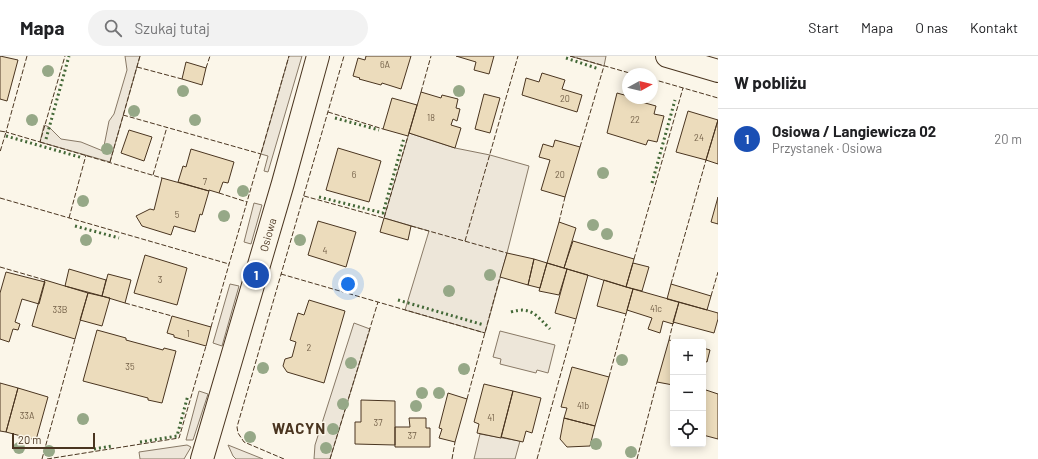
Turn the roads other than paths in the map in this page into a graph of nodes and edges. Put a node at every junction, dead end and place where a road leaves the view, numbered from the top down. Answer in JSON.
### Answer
{"nodes":[{"id":1,"x":318,"y":56,"type":"edge"},
{"id":2,"x":667,"y":56,"type":"edge"},
{"id":3,"x":718,"y":71,"type":"edge"},
{"id":4,"x":202,"y":459,"type":"edge"}],
"edges":[{"from":1,"to":4,"type":"street","name":"Osiowa"},
{"from":2,"to":3,"type":"street"}]}
